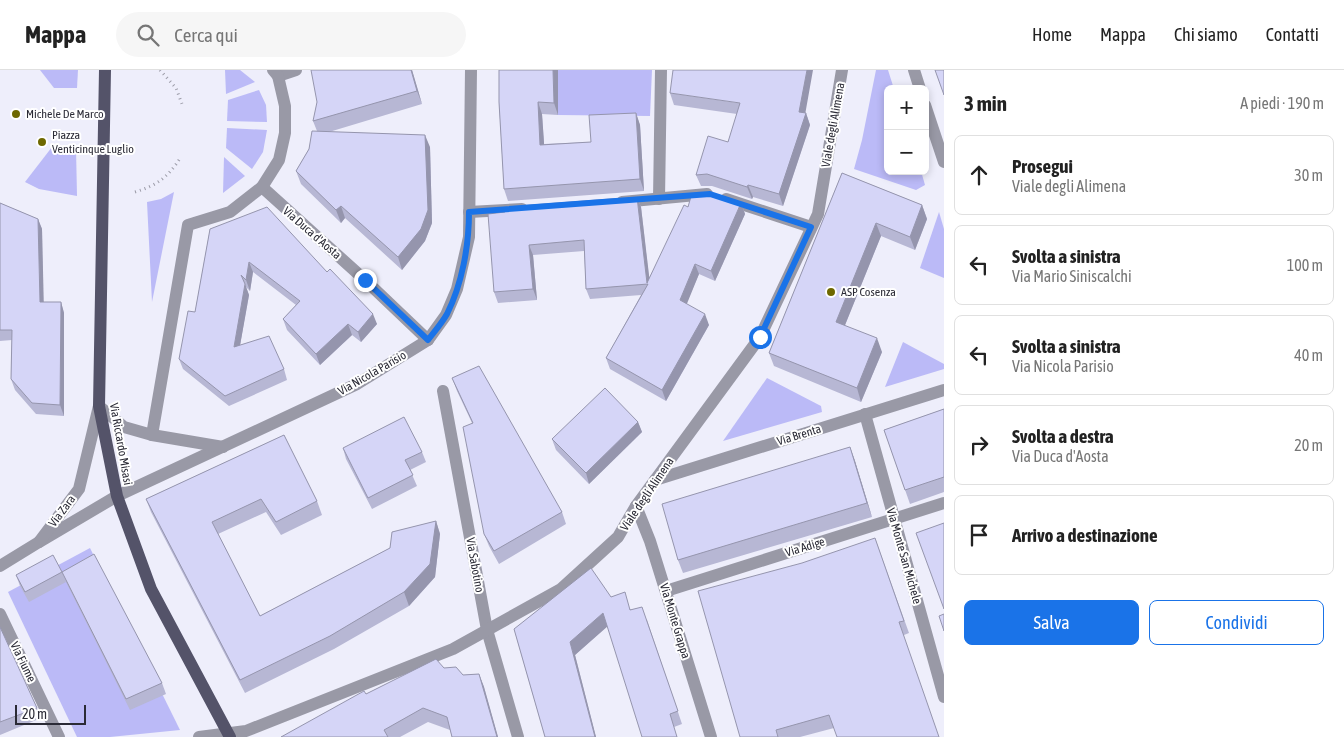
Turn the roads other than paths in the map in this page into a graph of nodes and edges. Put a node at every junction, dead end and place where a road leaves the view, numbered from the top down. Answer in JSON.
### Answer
{"nodes":[{"id":1,"x":105,"y":70,"type":"edge"},
{"id":2,"x":296,"y":70,"type":"edge"},
{"id":3,"x":471,"y":70,"type":"edge"},
{"id":4,"x":661,"y":70,"type":"edge"},
{"id":5,"x":842,"y":70,"type":"edge"},
{"id":6,"x":914,"y":70,"type":"edge"},
{"id":7,"x":275,"y":73,"type":"edge"},
{"id":8,"x":919,"y":85,"type":"edge"},
{"id":9,"x":929,"y":117,"type":"edge"},
{"id":10,"x":944,"y":162,"type":"edge"},
{"id":11,"x":262,"y":188,"type":"junction"},
{"id":12,"x":659,"y":199,"type":"junction"},
{"id":13,"x":611,"y":203,"type":"edge"},
{"id":14,"x":535,"y":208,"type":"edge"},
{"id":15,"x":469,"y":212,"type":"junction"},
{"id":16,"x":811,"y":227,"type":"junction"},
{"id":17,"x":428,"y":340,"type":"junction"},
{"id":18,"x":944,"y":390,"type":"edge"},
{"id":19,"x":443,"y":392,"type":"dead end"},
{"id":20,"x":99,"y":406,"type":"junction"},
{"id":21,"x":864,"y":414,"type":"junction"},
{"id":22,"x":152,"y":434,"type":"junction"},
{"id":23,"x":223,"y":447,"type":"junction"},
{"id":24,"x":655,"y":480,"type":"junction"},
{"id":25,"x":117,"y":496,"type":"junction"},
{"id":26,"x":944,"y":503,"type":"edge"},
{"id":27,"x":636,"y":506,"type":"junction"},
{"id":28,"x":894,"y":520,"type":"junction"},
{"id":29,"x":39,"y":542,"type":"junction"},
{"id":30,"x":0,"y":566,"type":"edge"},
{"id":31,"x":666,"y":591,"type":"junction"},
{"id":32,"x":0,"y":614,"type":"edge"},
{"id":33,"x":487,"y":630,"type":"junction"},
{"id":34,"x":944,"y":697,"type":"edge"},
{"id":35,"x":229,"y":735,"type":"edge"},
{"id":36,"x":59,"y":737,"type":"edge"},
{"id":37,"x":199,"y":737,"type":"edge"},
{"id":38,"x":518,"y":737,"type":"edge"},
{"id":39,"x":711,"y":737,"type":"edge"}],
"edges":[{"from":1,"to":20,"type":"main road","name":"Via Riccardo Misasi"},
{"from":2,"to":7,"type":"street"},
{"from":3,"to":15,"type":"street","name":"Via Nicola Parisio"},
{"from":4,"to":12,"type":"street"},
{"from":5,"to":16,"type":"street","name":"Viale degli Alimena"},
{"from":6,"to":8,"type":"street"},
{"from":7,"to":11,"type":"street"},
{"from":9,"to":10,"type":"street"},
{"from":11,"to":17,"type":"street","name":"Via Duca d'Aosta"},
{"from":11,"to":22,"type":"street"},
{"from":12,"to":13,"type":"street"},
{"from":12,"to":16,"type":"street"},
{"from":14,"to":15,"type":"street"},
{"from":15,"to":17,"type":"street","name":"Via Nicola Parisio"},
{"from":16,"to":24,"type":"street","name":"Viale degli Alimena"},
{"from":17,"to":23,"type":"street","name":"Via Nicola Parisio"},
{"from":18,"to":21,"type":"street","name":"Via Brenta"},
{"from":19,"to":33,"type":"street","name":"Via Sabotino"},
{"from":20,"to":22,"type":"street"},
{"from":20,"to":25,"type":"main road","name":"Via Riccardo Misasi"},
{"from":20,"to":29,"type":"street","name":"Via Zara"},
{"from":21,"to":24,"type":"street","name":"Via Brenta"},
{"from":21,"to":28,"type":"street","name":"Via Monte San Michele"},
{"from":22,"to":23,"type":"street"},
{"from":23,"to":25,"type":"street","name":"Via Nicola Parisio"},
{"from":24,"to":27,"type":"street","name":"Viale degli Alimena"},
{"from":25,"to":29,"type":"street","name":"Via Nicola Parisio"},
{"from":25,"to":35,"type":"main road","name":"Via Riccardo Misasi"},
{"from":26,"to":28,"type":"street","name":"Via Adige"},
{"from":27,"to":31,"type":"street","name":"Via Monte Grappa"},
{"from":27,"to":33,"type":"street","name":"Viale degli Alimena"},
{"from":28,"to":31,"type":"street","name":"Via Adige"},
{"from":28,"to":34,"type":"street","name":"Via Monte San Michele"},
{"from":29,"to":30,"type":"street","name":"Via Zara"},
{"from":31,"to":39,"type":"street","name":"Via Monte Grappa"},
{"from":32,"to":36,"type":"street","name":"Via Fiume"},
{"from":33,"to":35,"type":"street","name":"Viale degli Alimena"},
{"from":33,"to":38,"type":"street","name":"Via Sabotino"},
{"from":35,"to":37,"type":"street","name":"Viale degli Alimena"}]}
